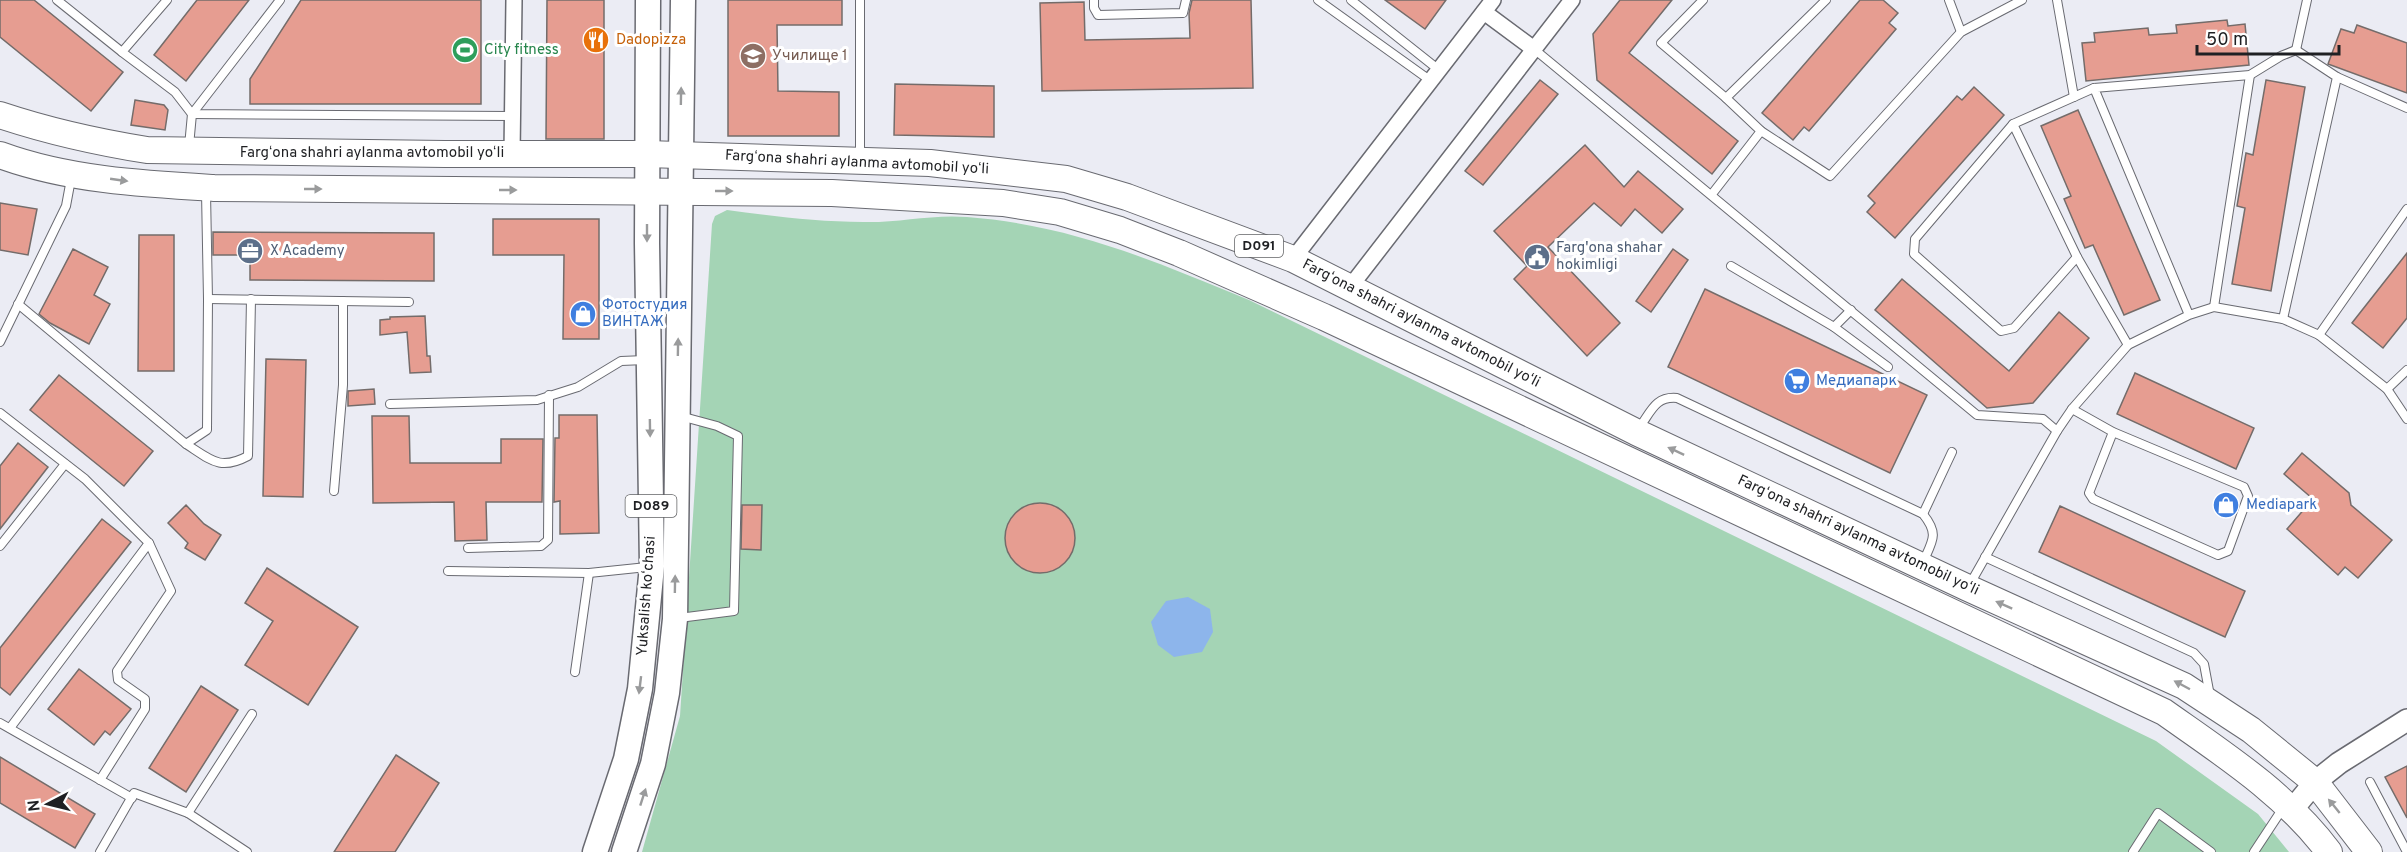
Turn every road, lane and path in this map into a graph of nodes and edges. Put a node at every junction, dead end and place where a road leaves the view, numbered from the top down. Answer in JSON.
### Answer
{"nodes":[{"id":1,"x":57,"y":0,"type":"edge"},
{"id":2,"x":167,"y":0,"type":"edge"},
{"id":3,"x":280,"y":0,"type":"edge"},
{"id":4,"x":514,"y":0,"type":"edge"},
{"id":5,"x":648,"y":0,"type":"edge"},
{"id":6,"x":683,"y":0,"type":"edge"},
{"id":7,"x":860,"y":0,"type":"edge"},
{"id":8,"x":1094,"y":0,"type":"edge"},
{"id":9,"x":1186,"y":0,"type":"edge"},
{"id":10,"x":1318,"y":0,"type":"edge"},
{"id":11,"x":1351,"y":0,"type":"edge"},
{"id":12,"x":1572,"y":0,"type":"edge"},
{"id":13,"x":1703,"y":0,"type":"edge"},
{"id":14,"x":1826,"y":0,"type":"edge"},
{"id":15,"x":1949,"y":0,"type":"edge"},
{"id":16,"x":2022,"y":0,"type":"edge"},
{"id":17,"x":2056,"y":0,"type":"edge"},
{"id":18,"x":2307,"y":0,"type":"edge"},
{"id":19,"x":1488,"y":6,"type":"edge"},
{"id":20,"x":1962,"y":32,"type":"junction"},
{"id":21,"x":1534,"y":49,"type":"junction"},
{"id":22,"x":2296,"y":50,"type":"junction"},
{"id":23,"x":122,"y":52,"type":"junction"},
{"id":24,"x":2250,"y":75,"type":"junction"},
{"id":25,"x":1435,"y":76,"type":"junction"},
{"id":26,"x":2337,"y":77,"type":"junction"},
{"id":27,"x":2094,"y":88,"type":"junction"},
{"id":28,"x":2074,"y":97,"type":"junction"},
{"id":29,"x":1726,"y":98,"type":"junction"},
{"id":30,"x":2407,"y":108,"type":"edge"},
{"id":31,"x":192,"y":114,"type":"junction"},
{"id":32,"x":0,"y":115,"type":"edge"},
{"id":33,"x":513,"y":116,"type":"junction"},
{"id":34,"x":2013,"y":124,"type":"junction"},
{"id":35,"x":1761,"y":131,"type":"junction"},
{"id":36,"x":189,"y":152,"type":"junction"},
{"id":37,"x":647,"y":153,"type":"junction"},
{"id":38,"x":512,"y":154,"type":"junction"},
{"id":39,"x":681,"y":154,"type":"junction"},
{"id":40,"x":0,"y":155,"type":"edge"},
{"id":41,"x":860,"y":161,"type":"junction"},
{"id":42,"x":71,"y":174,"type":"junction"},
{"id":43,"x":206,"y":188,"type":"junction"},
{"id":44,"x":647,"y":191,"type":"junction"},
{"id":45,"x":681,"y":191,"type":"junction"},
{"id":46,"x":1712,"y":194,"type":"junction"},
{"id":47,"x":2407,"y":209,"type":"edge"},
{"id":48,"x":2077,"y":257,"type":"junction"},
{"id":49,"x":1293,"y":259,"type":"junction"},
{"id":50,"x":1731,"y":266,"type":"dead end"},
{"id":51,"x":1350,"y":286,"type":"junction"},
{"id":52,"x":208,"y":299,"type":"junction"},
{"id":53,"x":251,"y":299,"type":"junction"},
{"id":54,"x":343,"y":301,"type":"junction"},
{"id":55,"x":410,"y":302,"type":"dead end"},
{"id":56,"x":18,"y":304,"type":"junction"},
{"id":57,"x":2214,"y":307,"type":"junction"},
{"id":58,"x":1851,"y":310,"type":"junction"},
{"id":59,"x":2189,"y":315,"type":"junction"},
{"id":60,"x":2283,"y":319,"type":"junction"},
{"id":61,"x":1834,"y":327,"type":"junction"},
{"id":62,"x":2319,"y":335,"type":"junction"},
{"id":63,"x":0,"y":342,"type":"edge"},
{"id":64,"x":2128,"y":345,"type":"junction"},
{"id":65,"x":649,"y":359,"type":"junction"},
{"id":66,"x":1888,"y":367,"type":"dead end"},
{"id":67,"x":2407,"y":370,"type":"edge"},
{"id":68,"x":2387,"y":389,"type":"junction"},
{"id":69,"x":549,"y":395,"type":"junction"},
{"id":70,"x":390,"y":404,"type":"dead end"},
{"id":71,"x":2072,"y":409,"type":"junction"},
{"id":72,"x":0,"y":413,"type":"edge"},
{"id":73,"x":677,"y":416,"type":"junction"},
{"id":74,"x":2407,"y":419,"type":"edge"},
{"id":75,"x":2057,"y":430,"type":"junction"},
{"id":76,"x":1636,"y":432,"type":"junction"},
{"id":77,"x":2113,"y":432,"type":"junction"},
{"id":78,"x":186,"y":444,"type":"junction"},
{"id":79,"x":1952,"y":452,"type":"dead end"},
{"id":80,"x":65,"y":464,"type":"junction"},
{"id":81,"x":1709,"y":466,"type":"junction"},
{"id":82,"x":334,"y":491,"type":"dead end"},
{"id":83,"x":1695,"y":492,"type":"junction"},
{"id":84,"x":1923,"y":514,"type":"junction"},
{"id":85,"x":149,"y":543,"type":"junction"},
{"id":86,"x":0,"y":546,"type":"edge"},
{"id":87,"x":468,"y":549,"type":"dead end"},
{"id":88,"x":1985,"y":557,"type":"junction"},
{"id":89,"x":652,"y":566,"type":"junction"},
{"id":90,"x":1922,"y":566,"type":"junction"},
{"id":91,"x":448,"y":571,"type":"dead end"},
{"id":92,"x":589,"y":573,"type":"junction"},
{"id":93,"x":1968,"y":588,"type":"junction"},
{"id":94,"x":675,"y":619,"type":"junction"},
{"id":95,"x":575,"y":672,"type":"dead end"},
{"id":96,"x":2211,"y":703,"type":"junction"},
{"id":97,"x":252,"y":714,"type":"dead end"},
{"id":98,"x":2407,"y":720,"type":"edge"},
{"id":99,"x":0,"y":723,"type":"edge"},
{"id":100,"x":10,"y":728,"type":"junction"},
{"id":101,"x":100,"y":780,"type":"junction"},
{"id":102,"x":2314,"y":782,"type":"junction"},
{"id":103,"x":2370,"y":782,"type":"dead end"},
{"id":104,"x":132,"y":798,"type":"junction"},
{"id":105,"x":2289,"y":808,"type":"junction"},
{"id":106,"x":188,"y":813,"type":"junction"},
{"id":107,"x":2199,"y":848,"type":"edge"},
{"id":108,"x":100,"y":852,"type":"edge"},
{"id":109,"x":247,"y":852,"type":"edge"},
{"id":110,"x":596,"y":852,"type":"edge"},
{"id":111,"x":624,"y":852,"type":"edge"},
{"id":112,"x":2133,"y":852,"type":"edge"},
{"id":113,"x":2211,"y":852,"type":"edge"},
{"id":114,"x":2254,"y":852,"type":"edge"},
{"id":115,"x":2329,"y":852,"type":"edge"},
{"id":116,"x":2369,"y":852,"type":"edge"},
{"id":117,"x":2407,"y":852,"type":"edge"}],
"edges":[{"from":1,"to":23,"type":"lane"},
{"from":2,"to":23,"type":"lane"},
{"from":3,"to":31,"type":"lane"},
{"from":4,"to":33,"type":"street"},
{"from":5,"to":37,"type":"main road","number":"D089"},
{"from":39,"to":6,"type":"main road","number":"D089","one_way":true},
{"from":7,"to":41,"type":"lane"},
{"from":8,"to":9,"type":"lane"},
{"from":10,"to":25,"type":"lane"},
{"from":11,"to":25,"type":"lane"},
{"from":12,"to":21,"type":"street"},
{"from":13,"to":29,"type":"lane"},
{"from":14,"to":29,"type":"lane"},
{"from":15,"to":20,"type":"lane"},
{"from":16,"to":20,"type":"lane"},
{"from":17,"to":28,"type":"lane"},
{"from":18,"to":22,"type":"lane"},
{"from":19,"to":21,"type":"street"},
{"from":19,"to":25,"type":"street"},
{"from":20,"to":35,"type":"lane"},
{"from":21,"to":46,"type":"lane"},
{"from":21,"to":51,"type":"street"},
{"from":22,"to":24,"type":"lane"},
{"from":22,"to":26,"type":"lane"},
{"from":23,"to":31,"type":"lane"},
{"from":24,"to":27,"type":"lane"},
{"from":24,"to":57,"type":"lane"},
{"from":25,"to":49,"type":"street"},
{"from":26,"to":30,"type":"lane"},
{"from":26,"to":60,"type":"lane"},
{"from":27,"to":28,"type":"lane"},
{"from":27,"to":59,"type":"lane"},
{"from":28,"to":34,"type":"lane"},
{"from":29,"to":35,"type":"lane"},
{"from":31,"to":33,"type":"lane"},
{"from":31,"to":36,"type":"lane"},
{"from":32,"to":36,"type":"highway","name":"Fargʻona shahri aylanma avtomobil yoʻli","number":"D091"},
{"from":33,"to":38,"type":"street"},
{"from":34,"to":48,"type":"lane"},
{"from":34,"to":48,"type":"lane"},
{"from":35,"to":46,"type":"lane"},
{"from":36,"to":38,"type":"highway","name":"Fargʻona shahri aylanma avtomobil yoʻli","number":"D091"},
{"from":37,"to":38,"type":"highway","name":"Fargʻona shahri aylanma avtomobil yoʻli","number":"D091"},
{"from":37,"to":39,"type":"highway","name":"Fargʻona shahri aylanma avtomobil yoʻli","number":"D091"},
{"from":37,"to":44,"type":"main road","name":"Yuksalish koʻchasi","number":"D089"},
{"from":39,"to":41,"type":"highway","name":"Fargʻona shahri aylanma avtomobil yoʻli","number":"D091"},
{"from":39,"to":45,"type":"main road","name":"Yuksalish koʻchasi","number":"D089"},
{"from":40,"to":42,"type":"highway","name":"Fargʻona shahri aylanma avtomobil yoʻli","number":"D091"},
{"from":41,"to":49,"type":"highway","name":"Fargʻona shahri aylanma avtomobil yoʻli","number":"D091"},
{"from":42,"to":43,"type":"highway","name":"Fargʻona shahri aylanma avtomobil yoʻli","number":"D091","one_way":true},
{"from":42,"to":56,"type":"lane"},
{"from":43,"to":44,"type":"highway","name":"Fargʻona shahri aylanma avtomobil yoʻli","number":"D091","one_way":true},
{"from":43,"to":52,"type":"lane"},
{"from":44,"to":45,"type":"highway","name":"Fargʻona shahri aylanma avtomobil yoʻli","number":"D091"},
{"from":44,"to":65,"type":"main road","name":"Yuksalish koʻchasi","number":"D089","one_way":true},
{"from":73,"to":45,"type":"main road","name":"Yuksalish koʻchasi","number":"D089","one_way":true},
{"from":45,"to":83,"type":"highway","name":"Fargʻona shahri aylanma avtomobil yoʻli","number":"D091","one_way":true},
{"from":46,"to":58,"type":"lane"},
{"from":47,"to":62,"type":"lane"},
{"from":48,"to":64,"type":"lane"},
{"from":49,"to":51,"type":"highway","name":"Fargʻona shahri aylanma avtomobil yoʻli","number":"D091"},
{"from":50,"to":61,"type":"lane"},
{"from":51,"to":76,"type":"highway","name":"Fargʻona shahri aylanma avtomobil yoʻli","number":"D091"},
{"from":52,"to":53,"type":"lane"},
{"from":52,"to":78,"type":"lane"},
{"from":53,"to":54,"type":"lane"},
{"from":53,"to":78,"type":"lane"},
{"from":54,"to":55,"type":"lane"},
{"from":54,"to":82,"type":"lane"},
{"from":56,"to":63,"type":"lane"},
{"from":56,"to":78,"type":"lane"},
{"from":57,"to":59,"type":"lane"},
{"from":57,"to":60,"type":"lane"},
{"from":58,"to":61,"type":"lane"},
{"from":58,"to":75,"type":"lane"},
{"from":59,"to":64,"type":"lane"},
{"from":60,"to":62,"type":"lane"},
{"from":61,"to":66,"type":"lane"},
{"from":62,"to":68,"type":"lane"},
{"from":64,"to":71,"type":"lane"},
{"from":65,"to":69,"type":"lane"},
{"from":65,"to":89,"type":"main road","name":"Yuksalish koʻchasi","number":"D089","one_way":true},
{"from":67,"to":68,"type":"lane"},
{"from":68,"to":74,"type":"lane"},
{"from":69,"to":70,"type":"lane"},
{"from":69,"to":87,"type":"lane"},
{"from":71,"to":75,"type":"lane"},
{"from":71,"to":77,"type":"lane"},
{"from":72,"to":80,"type":"lane"},
{"from":94,"to":73,"type":"main road","name":"Yuksalish koʻchasi","number":"D089","one_way":true},
{"from":73,"to":94,"type":"lane"},
{"from":75,"to":88,"type":"lane"},
{"from":81,"to":76,"type":"highway","name":"Fargʻona shahri aylanma avtomobil yoʻli","number":"D091","one_way":true},
{"from":76,"to":84,"type":"lane"},
{"from":77,"to":77,"type":"lane"},
{"from":79,"to":84,"type":"lane"},
{"from":80,"to":85,"type":"lane"},
{"from":80,"to":86,"type":"lane"},
{"from":81,"to":83,"type":"highway"},
{"from":81,"to":90,"type":"highway","name":"Fargʻona shahri aylanma avtomobil yoʻli","number":"D091"},
{"from":83,"to":105,"type":"highway","name":"Fargʻona shahri aylanma avtomobil yoʻli","number":"D091"},
{"from":84,"to":90,"type":"lane"},
{"from":85,"to":100,"type":"lane"},
{"from":85,"to":101,"type":"lane"},
{"from":88,"to":93,"type":"lane"},
{"from":88,"to":96,"type":"lane"},
{"from":89,"to":92,"type":"lane"},
{"from":89,"to":110,"type":"main road","name":"Yuksalish koʻchasi","number":"D089","one_way":true},
{"from":90,"to":93,"type":"highway","name":"Fargʻona shahri aylanma avtomobil yoʻli","number":"D091"},
{"from":91,"to":92,"type":"lane"},
{"from":92,"to":95,"type":"lane"},
{"from":96,"to":93,"type":"highway","name":"Fargʻona shahri aylanma avtomobil yoʻli","number":"D091","one_way":true},
{"from":111,"to":94,"type":"main road","name":"Yuksalish koʻchasi","number":"D089","one_way":true},
{"from":96,"to":102,"type":"highway","name":"Fargʻona shahri aylanma avtomobil yoʻli","number":"D091"},
{"from":97,"to":106,"type":"lane"},
{"from":98,"to":102,"type":"main road"},
{"from":99,"to":100,"type":"lane"},
{"from":100,"to":101,"type":"lane"},
{"from":101,"to":104,"type":"lane"},
{"from":102,"to":105,"type":"main road"},
{"from":116,"to":102,"type":"highway","name":"Fargʻona shahri aylanma avtomobil yoʻli","number":"D091","one_way":true},
{"from":103,"to":117,"type":"lane"},
{"from":104,"to":106,"type":"lane"},
{"from":104,"to":108,"type":"lane"},
{"from":105,"to":114,"type":"lane"},
{"from":105,"to":115,"type":"highway","name":"Fargʻona shahri aylanma avtomobil yoʻli","number":"D091"},
{"from":106,"to":109,"type":"lane"},
{"from":107,"to":112,"type":"lane"},
{"from":107,"to":113,"type":"lane"}]}
